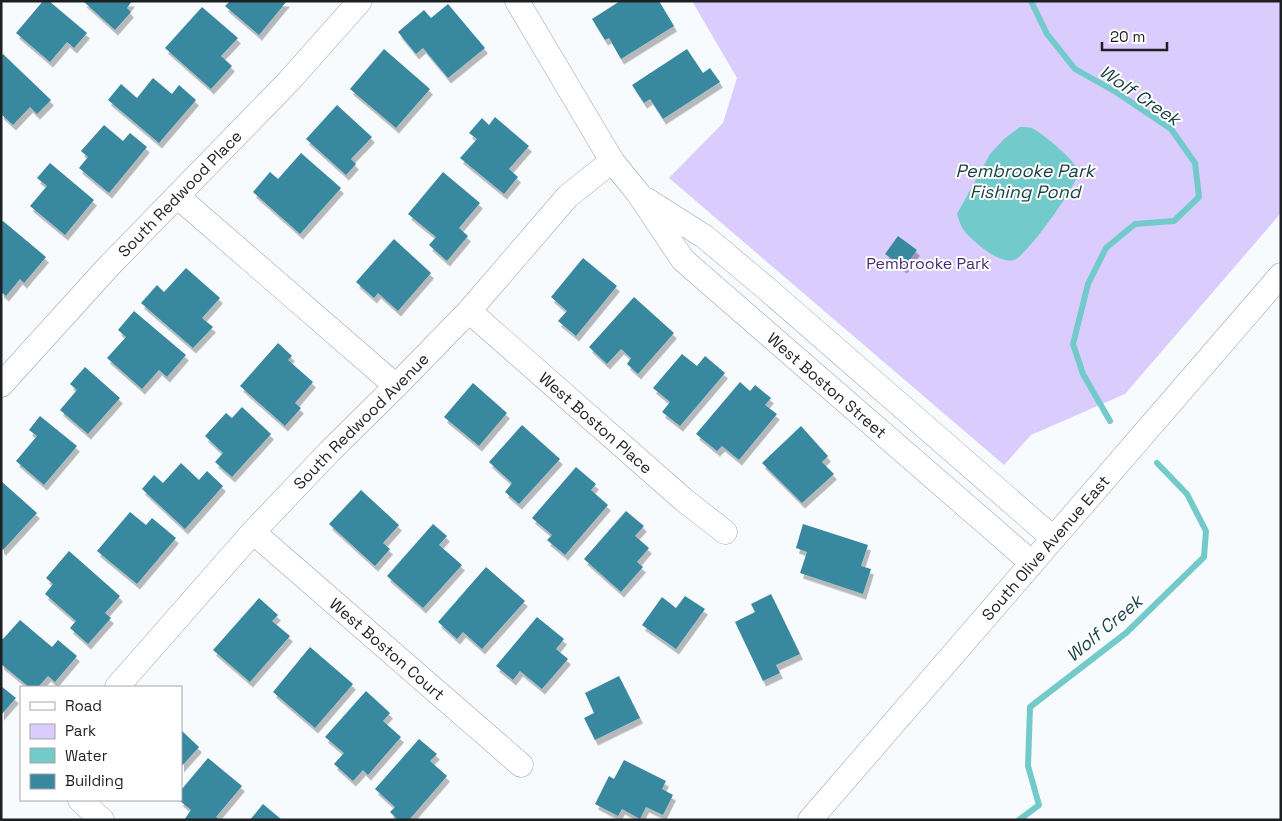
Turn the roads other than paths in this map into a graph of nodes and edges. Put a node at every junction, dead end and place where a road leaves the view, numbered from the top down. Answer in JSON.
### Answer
{"nodes":[{"id":1,"x":360,"y":1,"type":"edge"},
{"id":2,"x":517,"y":1,"type":"edge"},
{"id":3,"x":612,"y":161,"type":"junction"},
{"id":4,"x":638,"y":193,"type":"junction"},
{"id":5,"x":177,"y":196,"type":"junction"},
{"id":6,"x":1281,"y":275,"type":"edge"},
{"id":7,"x":469,"y":311,"type":"junction"},
{"id":8,"x":1,"y":385,"type":"edge"},
{"id":9,"x":396,"y":386,"type":"junction"},
{"id":10,"x":253,"y":532,"type":"junction"},
{"id":11,"x":725,"y":532,"type":"dead end"},
{"id":12,"x":1053,"y":538,"type":"junction"},
{"id":13,"x":1032,"y":563,"type":"junction"},
{"id":14,"x":118,"y":686,"type":"edge"},
{"id":15,"x":521,"y":764,"type":"dead end"},
{"id":16,"x":81,"y":801,"type":"edge"},
{"id":17,"x":102,"y":820,"type":"edge"},
{"id":18,"x":810,"y":820,"type":"edge"}],
"edges":[{"from":1,"to":5,"type":"street","name":"South Redwood Place"},
{"from":2,"to":3,"type":"street","name":"West Boston Street"},
{"from":3,"to":4,"type":"street","name":"West Boston Street"},
{"from":3,"to":7,"type":"street","name":"South Redwood Avenue"},
{"from":4,"to":12,"type":"street","name":"West Boston Street"},
{"from":4,"to":13,"type":"street","name":"West Boston Street"},
{"from":5,"to":8,"type":"street","name":"South Redwood Place"},
{"from":5,"to":9,"type":"street"},
{"from":6,"to":12,"type":"street","name":"South Olive Avenue East"},
{"from":7,"to":9,"type":"street","name":"South Redwood Avenue"},
{"from":7,"to":11,"type":"street","name":"West Boston Place"},
{"from":9,"to":10,"type":"street","name":"South Redwood Avenue"},
{"from":10,"to":14,"type":"street","name":"South Redwood Avenue"},
{"from":10,"to":15,"type":"street","name":"West Boston Court"},
{"from":12,"to":13,"type":"street","name":"South Olive Avenue East"},
{"from":13,"to":18,"type":"street","name":"South Olive Avenue East"},
{"from":16,"to":17,"type":"street"}]}
